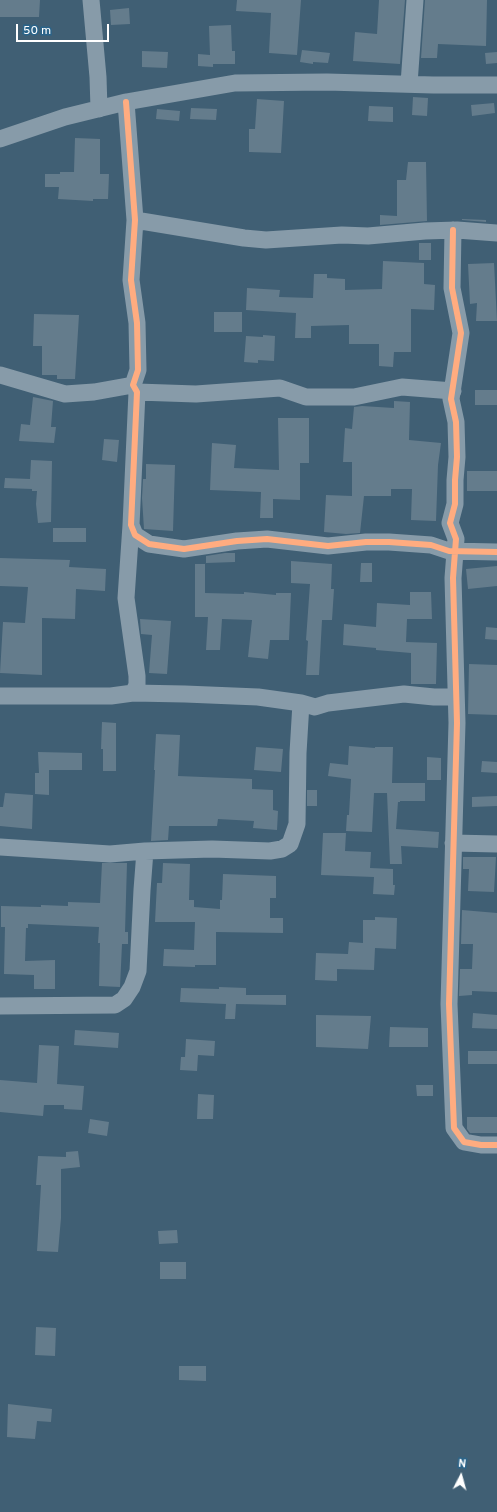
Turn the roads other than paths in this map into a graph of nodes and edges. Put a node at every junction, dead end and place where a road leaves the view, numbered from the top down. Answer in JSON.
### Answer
{"nodes":[{"id":1,"x":91,"y":0,"type":"edge"},
{"id":2,"x":415,"y":0,"type":"edge"},
{"id":3,"x":409,"y":84,"type":"junction"},
{"id":4,"x":497,"y":85,"type":"edge"},
{"id":5,"x":126,"y":102,"type":"junction"},
{"id":6,"x":99,"y":109,"type":"junction"},
{"id":7,"x":0,"y":139,"type":"edge"},
{"id":8,"x":135,"y":220,"type":"junction"},
{"id":9,"x":453,"y":230,"type":"junction"},
{"id":10,"x":497,"y":233,"type":"edge"},
{"id":11,"x":0,"y":375,"type":"edge"},
{"id":12,"x":135,"y":389,"type":"junction"},
{"id":13,"x":453,"y":391,"type":"junction"},
{"id":14,"x":130,"y":525,"type":"junction"},
{"id":15,"x":456,"y":551,"type":"junction"},
{"id":16,"x":497,"y":552,"type":"edge"},
{"id":17,"x":133,"y":693,"type":"junction"},
{"id":18,"x":0,"y":696,"type":"edge"},
{"id":19,"x":456,"y":697,"type":"junction"},
{"id":20,"x":301,"y":703,"type":"junction"},
{"id":21,"x":453,"y":842,"type":"junction"},
{"id":22,"x":497,"y":844,"type":"edge"},
{"id":23,"x":0,"y":847,"type":"edge"},
{"id":24,"x":145,"y":851,"type":"junction"},
{"id":25,"x":0,"y":1006,"type":"edge"},
{"id":26,"x":497,"y":1145,"type":"edge"}],
"edges":[{"from":1,"to":6,"type":"street"},
{"from":2,"to":3,"type":"street"},
{"from":3,"to":4,"type":"street"},
{"from":3,"to":5,"type":"street"},
{"from":5,"to":6,"type":"street"},
{"from":5,"to":8,"type":"street"},
{"from":6,"to":7,"type":"street"},
{"from":8,"to":9,"type":"street"},
{"from":8,"to":12,"type":"street"},
{"from":9,"to":10,"type":"street"},
{"from":9,"to":13,"type":"street"},
{"from":11,"to":12,"type":"street"},
{"from":12,"to":13,"type":"street"},
{"from":12,"to":14,"type":"street"},
{"from":13,"to":15,"type":"street"},
{"from":14,"to":15,"type":"street"},
{"from":14,"to":17,"type":"street"},
{"from":15,"to":16,"type":"street"},
{"from":15,"to":19,"type":"street"},
{"from":17,"to":18,"type":"street"},
{"from":17,"to":20,"type":"street"},
{"from":19,"to":20,"type":"street"},
{"from":19,"to":21,"type":"street"},
{"from":20,"to":24,"type":"street"},
{"from":21,"to":22,"type":"street"},
{"from":21,"to":26,"type":"street"},
{"from":23,"to":24,"type":"street"},
{"from":24,"to":25,"type":"street"}]}
